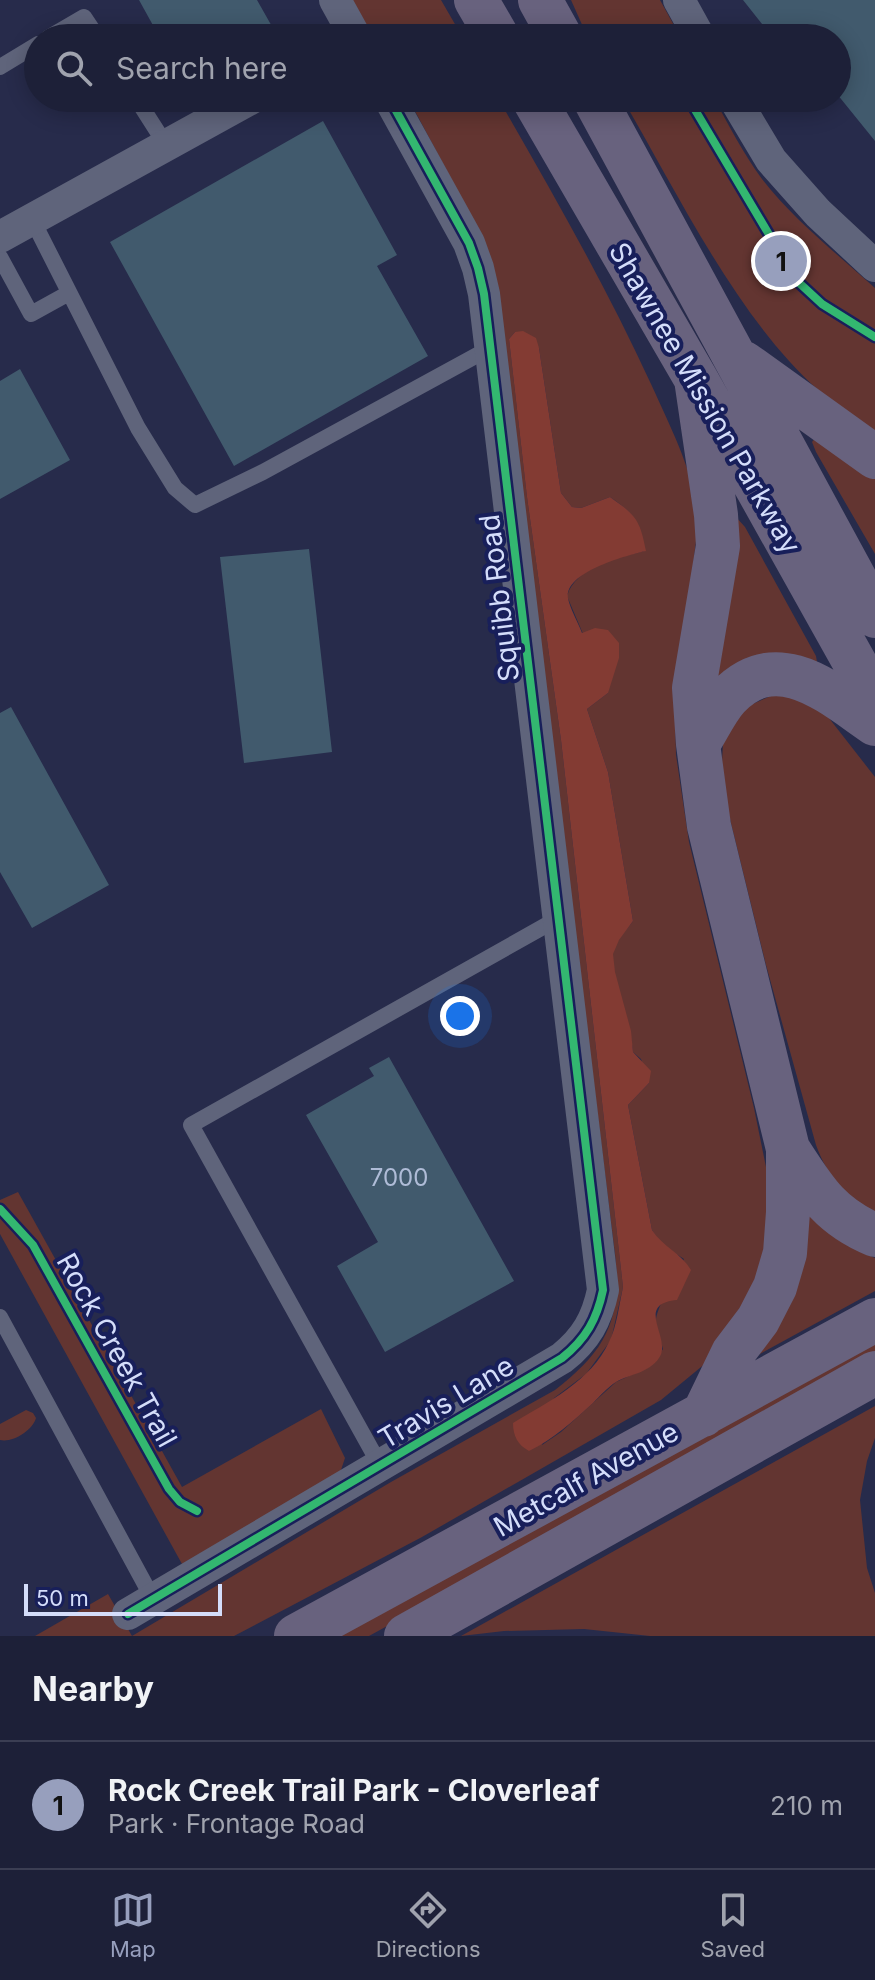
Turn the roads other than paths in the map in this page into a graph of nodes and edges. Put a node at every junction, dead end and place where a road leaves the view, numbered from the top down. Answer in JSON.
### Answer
{"nodes":[{"id":1,"x":335,"y":0,"type":"edge"},
{"id":2,"x":476,"y":0,"type":"edge"},
{"id":3,"x":540,"y":0,"type":"edge"},
{"id":4,"x":679,"y":0,"type":"edge"},
{"id":5,"x":72,"y":24,"type":"edge"},
{"id":6,"x":89,"y":24,"type":"edge"},
{"id":7,"x":348,"y":24,"type":"edge"},
{"id":8,"x":490,"y":24,"type":"edge"},
{"id":9,"x":553,"y":24,"type":"edge"},
{"id":10,"x":692,"y":24,"type":"edge"},
{"id":11,"x":24,"y":52,"type":"edge"},
{"id":12,"x":0,"y":67,"type":"edge"},
{"id":13,"x":145,"y":112,"type":"edge"},
{"id":14,"x":226,"y":112,"type":"edge"},
{"id":15,"x":397,"y":112,"type":"edge"},
{"id":16,"x":541,"y":112,"type":"edge"},
{"id":17,"x":602,"y":112,"type":"edge"},
{"id":18,"x":742,"y":112,"type":"edge"},
{"id":19,"x":166,"y":145,"type":"junction"},
{"id":20,"x":32,"y":219,"type":"junction"},
{"id":21,"x":0,"y":237,"type":"edge"},
{"id":22,"x":0,"y":257,"type":"edge"},
{"id":23,"x":875,"y":266,"type":"edge"},
{"id":24,"x":69,"y":293,"type":"junction"},
{"id":25,"x":492,"y":347,"type":"junction"},
{"id":26,"x":734,"y":356,"type":"junction"},
{"id":27,"x":696,"y":379,"type":"junction"},
{"id":28,"x":875,"y":457,"type":"edge"},
{"id":29,"x":875,"y":616,"type":"edge"},
{"id":30,"x":875,"y":699,"type":"edge"},
{"id":31,"x":875,"y":724,"type":"edge"},
{"id":32,"x":698,"y":744,"type":"junction"},
{"id":33,"x":559,"y":918,"type":"junction"},
{"id":34,"x":583,"y":1114,"type":"joint"},
{"id":35,"x":788,"y":1149,"type":"junction"},
{"id":36,"x":875,"y":1235,"type":"edge"},
{"id":37,"x":0,"y":1317,"type":"edge"},
{"id":38,"x":875,"y":1320,"type":"edge"},
{"id":39,"x":875,"y":1373,"type":"edge"},
{"id":40,"x":703,"y":1415,"type":"junction"},
{"id":41,"x":381,"y":1467,"type":"junction"},
{"id":42,"x":141,"y":1606,"type":"joint"},
{"id":43,"x":296,"y":1636,"type":"edge"},
{"id":44,"x":406,"y":1636,"type":"edge"}],
"edges":[{"from":1,"to":7,"type":"street"},
{"from":2,"to":8,"type":"highway"},
{"from":3,"to":9,"type":"highway"},
{"from":4,"to":10,"type":"street"},
{"from":5,"to":6,"type":"lane"},
{"from":11,"to":12,"type":"lane"},
{"from":13,"to":19,"type":"lane"},
{"from":14,"to":19,"type":"street"},
{"from":15,"to":25,"type":"street","name":"Squibb Road"},
{"from":16,"to":27,"type":"highway","name":"Shawnee Mission Parkway"},
{"from":17,"to":26,"type":"highway","name":"Shawnee Mission Parkway"},
{"from":18,"to":23,"type":"street"},
{"from":19,"to":20,"type":"street"},
{"from":20,"to":21,"type":"street"},
{"from":20,"to":24,"type":"lane"},
{"from":22,"to":24,"type":"lane"},
{"from":24,"to":25,"type":"lane"},
{"from":25,"to":33,"type":"street","name":"Squibb Road"},
{"from":26,"to":28,"type":"highway"},
{"from":26,"to":29,"type":"highway","name":"Shawnee Mission Parkway"},
{"from":27,"to":30,"type":"highway","name":"Shawnee Mission Parkway"},
{"from":27,"to":32,"type":"highway"},
{"from":31,"to":32,"type":"highway"},
{"from":32,"to":35,"type":"highway"},
{"from":33,"to":34,"type":"street","name":"Squibb Road"},
{"from":33,"to":41,"type":"lane"},
{"from":34,"to":41,"type":"street","name":"Travis Lane"},
{"from":35,"to":36,"type":"highway"},
{"from":35,"to":40,"type":"highway"},
{"from":37,"to":42,"type":"lane"},
{"from":38,"to":40,"type":"highway","name":"Metcalf Avenue"},
{"from":39,"to":44,"type":"highway","name":"Metcalf Avenue"},
{"from":40,"to":43,"type":"highway","name":"Metcalf Avenue"},
{"from":41,"to":42,"type":"street","name":"Travis Lane"}]}
